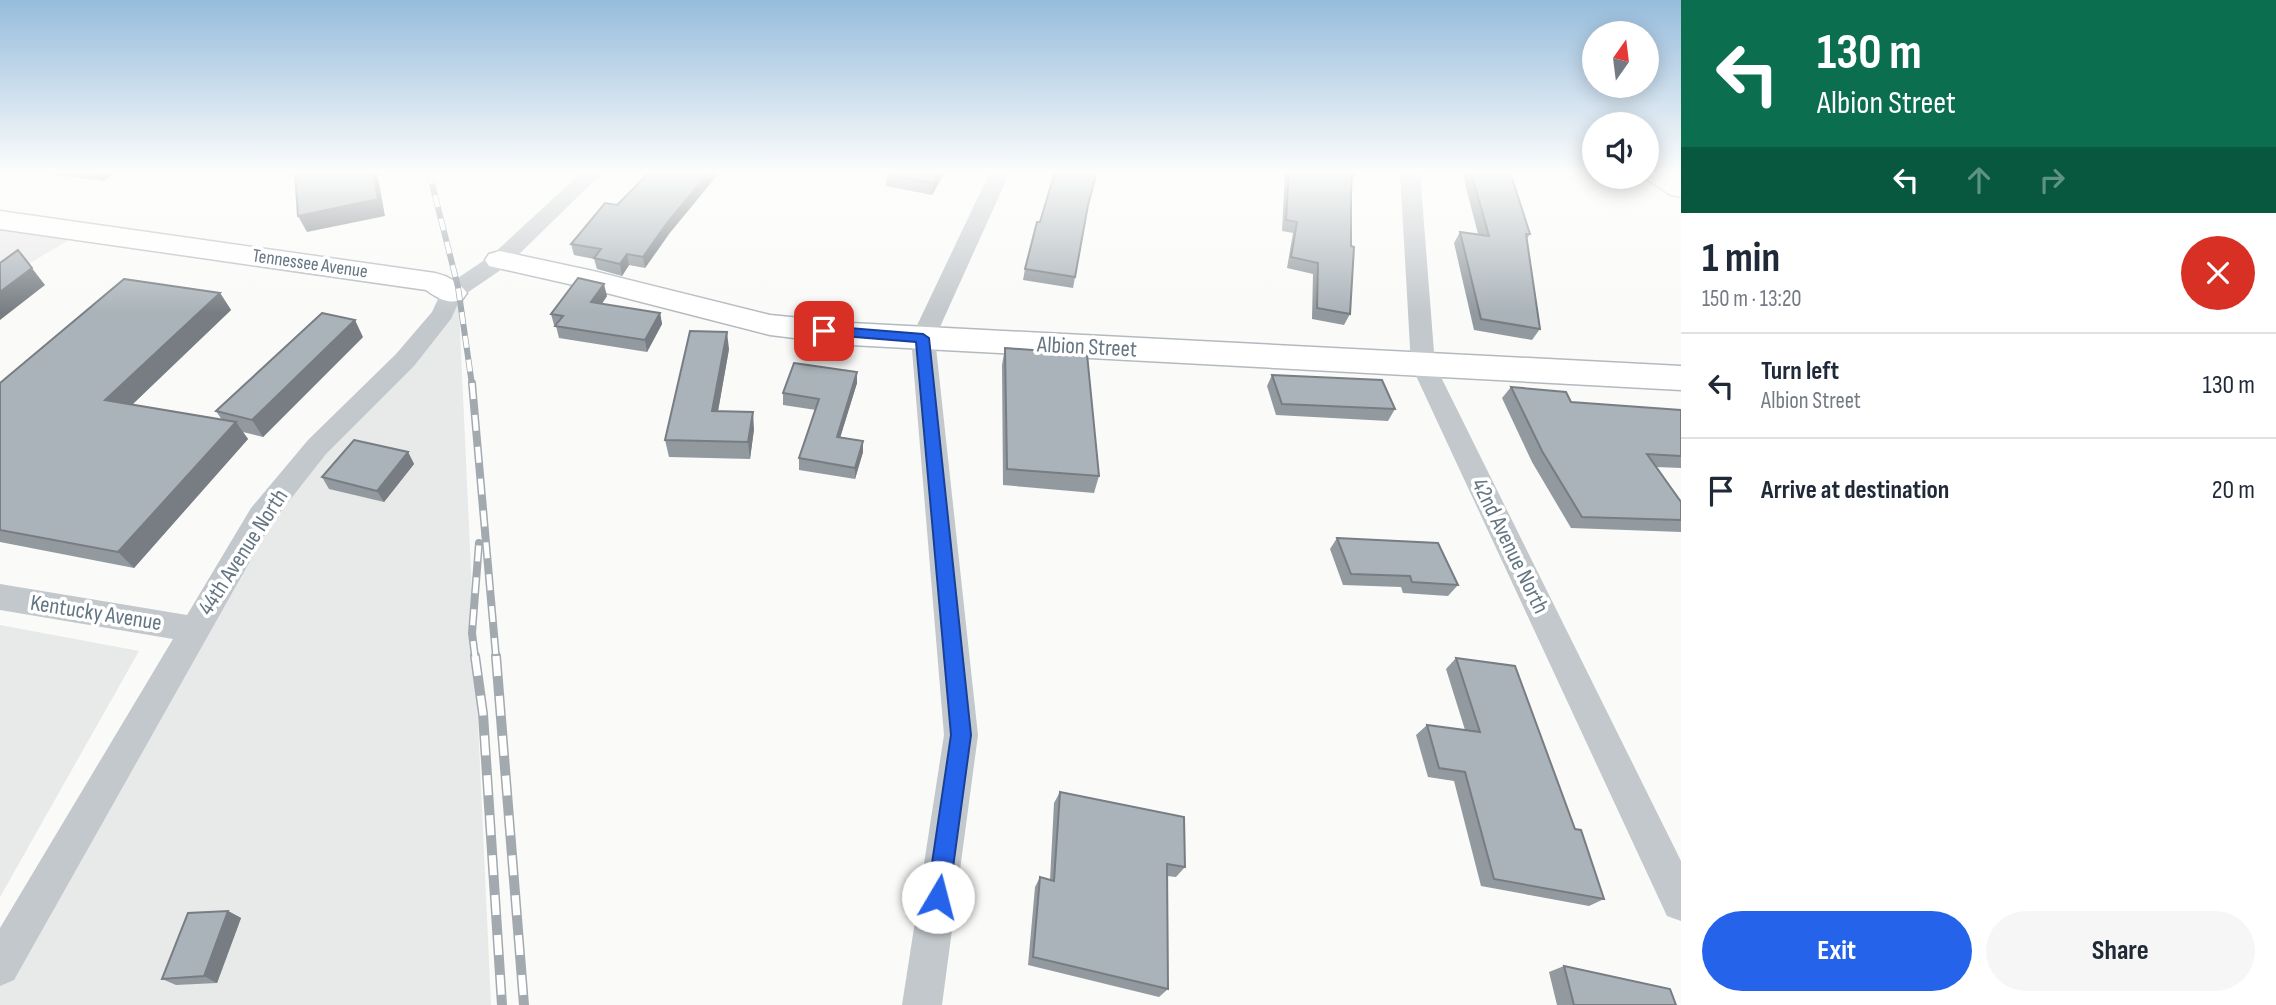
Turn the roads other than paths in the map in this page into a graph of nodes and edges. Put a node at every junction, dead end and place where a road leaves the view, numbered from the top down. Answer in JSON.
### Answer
{"nodes":[{"id":1,"x":543,"y":219,"type":"edge"},
{"id":2,"x":978,"y":219,"type":"edge"},
{"id":3,"x":1413,"y":219,"type":"edge"},
{"id":4,"x":0,"y":220,"type":"edge"},
{"id":5,"x":500,"y":260,"type":"junction"},
{"id":6,"x":451,"y":293,"type":"junction"},
{"id":7,"x":923,"y":338,"type":"junction"},
{"id":8,"x":1423,"y":365,"type":"junction"},
{"id":9,"x":1681,"y":378,"type":"edge"},
{"id":10,"x":0,"y":597,"type":"edge"},
{"id":11,"x":193,"y":629,"type":"junction"},
{"id":12,"x":1681,"y":902,"type":"edge"},
{"id":13,"x":0,"y":966,"type":"edge"},
{"id":14,"x":922,"y":1005,"type":"edge"}],
"edges":[{"from":1,"to":5,"type":"street","name":"44th Avenue North"},
{"from":2,"to":7,"type":"street"},
{"from":3,"to":8,"type":"street","name":"42nd Avenue North"},
{"from":4,"to":6,"type":"street","name":"Tennessee Avenue"},
{"from":5,"to":6,"type":"street","name":"44th Avenue North"},
{"from":5,"to":7,"type":"street","name":"Albion Street"},
{"from":6,"to":11,"type":"street","name":"44th Avenue North"},
{"from":7,"to":8,"type":"street","name":"Albion Street"},
{"from":7,"to":14,"type":"street"},
{"from":8,"to":9,"type":"street","name":"Albion Street"},
{"from":8,"to":12,"type":"street","name":"42nd Avenue North"},
{"from":10,"to":11,"type":"street","name":"Kentucky Avenue"},
{"from":11,"to":13,"type":"street","name":"44th Avenue North"}]}
